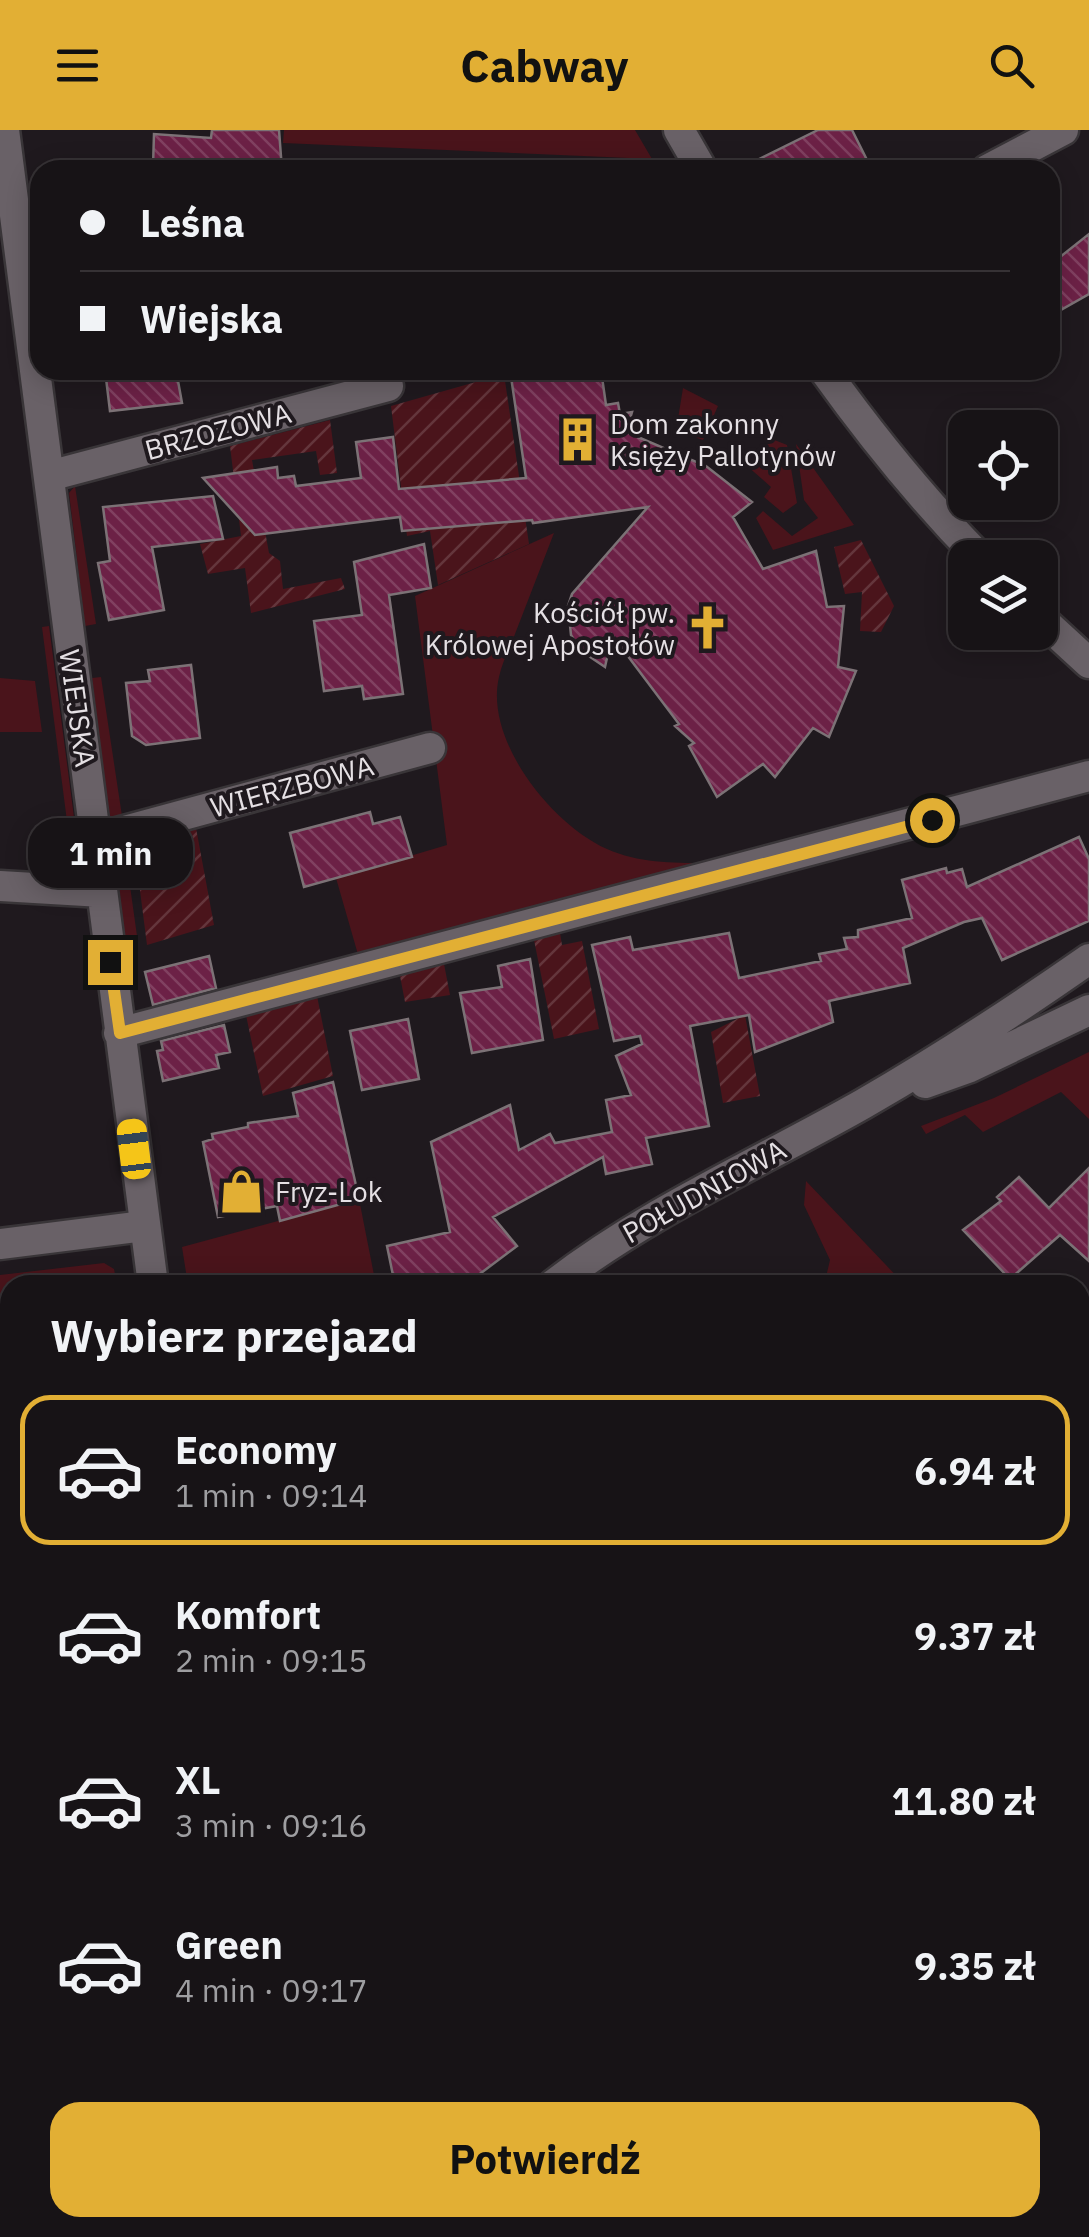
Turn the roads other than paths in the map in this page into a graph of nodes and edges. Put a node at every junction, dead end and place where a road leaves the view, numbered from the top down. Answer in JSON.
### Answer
{"nodes":[{"id":1,"x":4,"y":130,"type":"edge"},
{"id":2,"x":679,"y":130,"type":"edge"},
{"id":3,"x":1063,"y":130,"type":"edge"},
{"id":4,"x":696,"y":160,"type":"edge"},
{"id":5,"x":1006,"y":160,"type":"edge"},
{"id":6,"x":30,"y":330,"type":"edge"},
{"id":7,"x":37,"y":380,"type":"edge"},
{"id":8,"x":831,"y":380,"type":"edge"},
{"id":9,"x":388,"y":386,"type":"dead end"},
{"id":10,"x":49,"y":476,"type":"junction"},
{"id":11,"x":963,"y":540,"type":"edge"},
{"id":12,"x":1058,"y":634,"type":"edge"},
{"id":13,"x":1089,"y":662,"type":"edge"},
{"id":14,"x":430,"y":748,"type":"dead end"},
{"id":15,"x":1089,"y":776,"type":"edge"},
{"id":16,"x":95,"y":839,"type":"junction"},
{"id":17,"x":0,"y":886,"type":"edge"},
{"id":18,"x":102,"y":892,"type":"junction"},
{"id":19,"x":1089,"y":958,"type":"edge"},
{"id":20,"x":1089,"y":1010,"type":"edge"},
{"id":21,"x":120,"y":1033,"type":"junction"},
{"id":22,"x":860,"y":1105,"type":"junction"},
{"id":23,"x":144,"y":1226,"type":"junction"},
{"id":24,"x":0,"y":1244,"type":"edge"},
{"id":25,"x":151,"y":1275,"type":"edge"},
{"id":26,"x":568,"y":1275,"type":"edge"}],
"edges":[{"from":1,"to":6,"type":"street","name":"WIEJSKA"},
{"from":2,"to":4,"type":"street"},
{"from":3,"to":5,"type":"street"},
{"from":7,"to":10,"type":"street","name":"WIEJSKA"},
{"from":8,"to":11,"type":"street"},
{"from":9,"to":10,"type":"street","name":"BRZOZOWA"},
{"from":10,"to":16,"type":"street","name":"WIEJSKA"},
{"from":12,"to":13,"type":"street"},
{"from":14,"to":16,"type":"street","name":"WIERZBOWA"},
{"from":15,"to":21,"type":"street"},
{"from":16,"to":18,"type":"street","name":"WIEJSKA"},
{"from":17,"to":18,"type":"street"},
{"from":18,"to":21,"type":"street","name":"WIEJSKA"},
{"from":19,"to":22,"type":"street","name":"POŁUDNIOWA"},
{"from":20,"to":22,"type":"street","name":"POŁUDNIOWA"},
{"from":21,"to":23,"type":"street","name":"WIEJSKA"},
{"from":22,"to":26,"type":"street","name":"POŁUDNIOWA"},
{"from":23,"to":24,"type":"street"},
{"from":23,"to":25,"type":"street","name":"WIEJSKA"}]}
